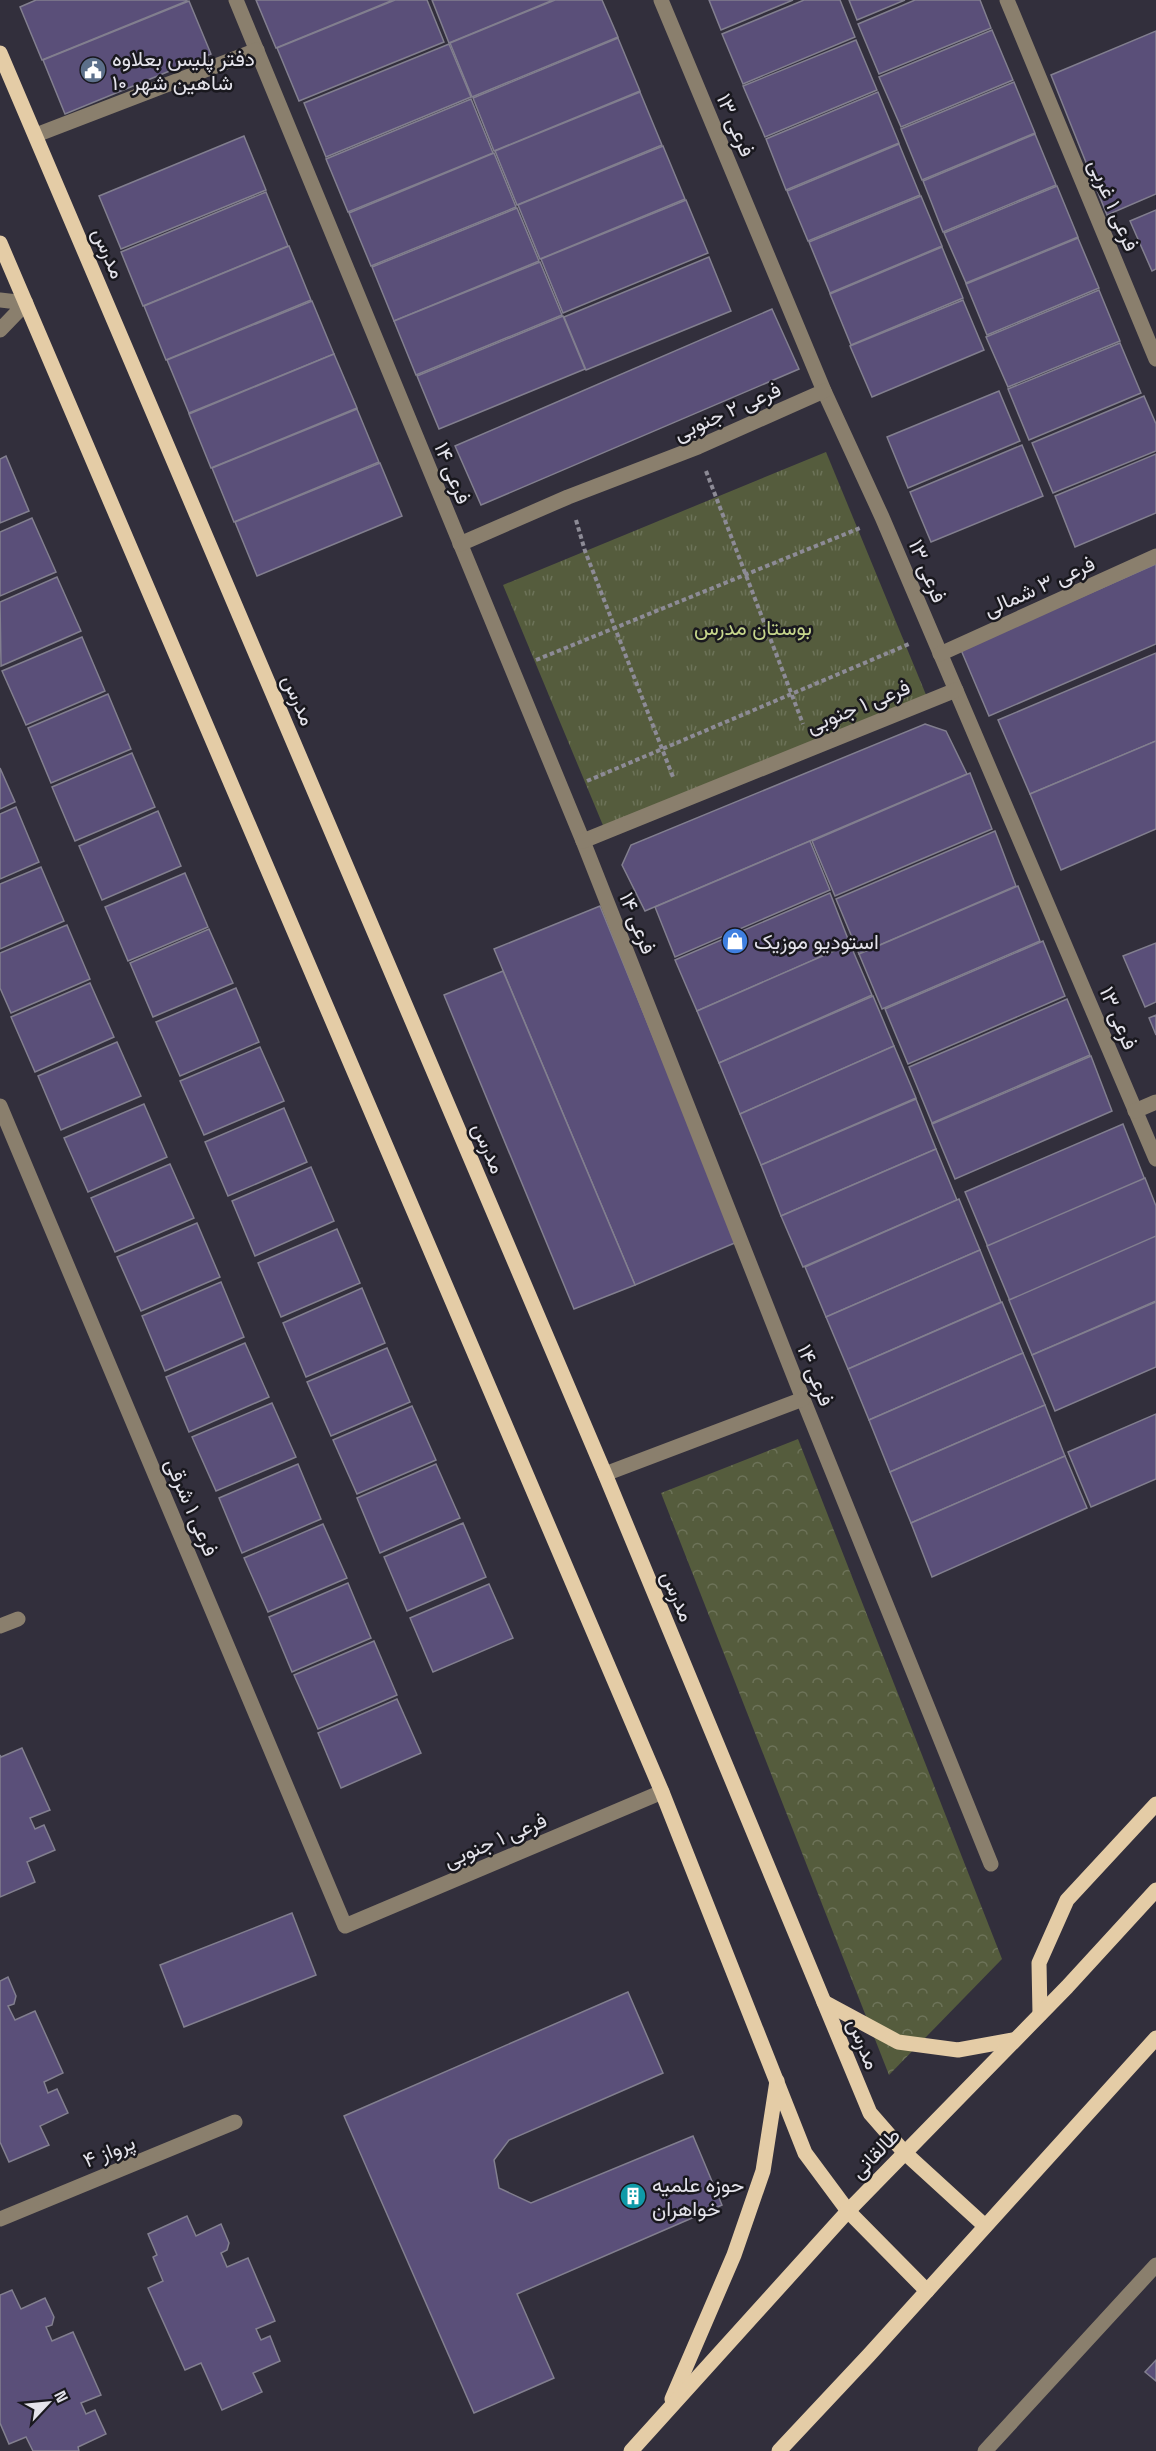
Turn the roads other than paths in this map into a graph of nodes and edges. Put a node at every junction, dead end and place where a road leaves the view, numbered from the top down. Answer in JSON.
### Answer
{"nodes":[{"id":1,"x":236,"y":0,"type":"edge"},
{"id":2,"x":661,"y":0,"type":"edge"},
{"id":3,"x":1007,"y":0,"type":"edge"},
{"id":4,"x":257,"y":50,"type":"junction"},
{"id":5,"x":0,"y":53,"type":"edge"},
{"id":6,"x":36,"y":135,"type":"junction"},
{"id":7,"x":0,"y":243,"type":"edge"},
{"id":8,"x":0,"y":300,"type":"edge"},
{"id":9,"x":26,"y":303,"type":"junction"},
{"id":10,"x":0,"y":330,"type":"edge"},
{"id":11,"x":1156,"y":359,"type":"edge"},
{"id":12,"x":824,"y":391,"type":"junction"},
{"id":13,"x":460,"y":544,"type":"junction"},
{"id":14,"x":1156,"y":556,"type":"edge"},
{"id":15,"x":940,"y":654,"type":"junction"},
{"id":16,"x":956,"y":690,"type":"junction"},
{"id":17,"x":583,"y":842,"type":"junction"},
{"id":18,"x":1156,"y":1102,"type":"edge"},
{"id":19,"x":0,"y":1106,"type":"edge"},
{"id":20,"x":1135,"y":1111,"type":"junction"},
{"id":21,"x":1156,"y":1159,"type":"edge"},
{"id":22,"x":803,"y":1399,"type":"junction"},
{"id":23,"x":605,"y":1474,"type":"junction"},
{"id":24,"x":18,"y":1619,"type":"dead end"},
{"id":25,"x":0,"y":1626,"type":"edge"},
{"id":26,"x":662,"y":1792,"type":"junction"},
{"id":27,"x":1156,"y":1804,"type":"edge"},
{"id":28,"x":991,"y":1864,"type":"dead end"},
{"id":29,"x":1156,"y":1890,"type":"edge"},
{"id":30,"x":345,"y":1926,"type":"joint"},
{"id":31,"x":824,"y":2002,"type":"junction"},
{"id":32,"x":1040,"y":2014,"type":"junction"},
{"id":33,"x":1156,"y":2038,"type":"edge"},
{"id":34,"x":1014,"y":2040,"type":"junction"},
{"id":35,"x":777,"y":2081,"type":"junction"},
{"id":36,"x":235,"y":2122,"type":"dead end"},
{"id":37,"x":904,"y":2152,"type":"junction"},
{"id":38,"x":848,"y":2211,"type":"junction"},
{"id":39,"x":0,"y":2219,"type":"edge"},
{"id":40,"x":985,"y":2226,"type":"junction"},
{"id":41,"x":1156,"y":2265,"type":"edge"},
{"id":42,"x":927,"y":2291,"type":"junction"},
{"id":43,"x":667,"y":2410,"type":"junction"},
{"id":44,"x":631,"y":2451,"type":"edge"},
{"id":45,"x":779,"y":2451,"type":"edge"},
{"id":46,"x":985,"y":2451,"type":"edge"}],
"edges":[{"from":1,"to":4,"type":"street","name":"فرعی ۱۴"},
{"from":2,"to":12,"type":"street","name":"فرعی ۱۳"},
{"from":3,"to":11,"type":"street","name":"فرعی ۱ غربی"},
{"from":4,"to":6,"type":"street"},
{"from":4,"to":13,"type":"street","name":"فرعی ۱۴"},
{"from":5,"to":6,"type":"main road","name":"مدرس"},
{"from":6,"to":23,"type":"main road","name":"مدرس"},
{"from":7,"to":9,"type":"main road"},
{"from":8,"to":9,"type":"street"},
{"from":9,"to":10,"type":"street"},
{"from":9,"to":26,"type":"main road"},
{"from":12,"to":13,"type":"street","name":"فرعی ۲ جنوبی"},
{"from":12,"to":15,"type":"street","name":"فرعی ۱۳"},
{"from":13,"to":17,"type":"street","name":"فرعی ۱۴"},
{"from":14,"to":15,"type":"street","name":"فرعی ۳ شمالی"},
{"from":15,"to":16,"type":"street","name":"فرعی ۱۳"},
{"from":16,"to":17,"type":"street","name":"فرعی ۱ جنوبی"},
{"from":16,"to":20,"type":"street","name":"فرعی ۱۳"},
{"from":17,"to":22,"type":"street","name":"فرعی ۱۴"},
{"from":18,"to":20,"type":"street"},
{"from":19,"to":30,"type":"street","name":"فرعی ۱ شرقی"},
{"from":20,"to":21,"type":"street","name":"فرعی ۱۳"},
{"from":22,"to":23,"type":"street"},
{"from":22,"to":28,"type":"street","name":"فرعی ۱۴"},
{"from":23,"to":31,"type":"main road","name":"مدرس"},
{"from":24,"to":25,"type":"street"},
{"from":26,"to":30,"type":"street","name":"فرعی ۱ جنوبی"},
{"from":26,"to":35,"type":"main road"},
{"from":27,"to":32,"type":"main road"},
{"from":29,"to":32,"type":"main road","name":"طالقانی"},
{"from":31,"to":34,"type":"main road"},
{"from":31,"to":37,"type":"main road","name":"مدرس"},
{"from":32,"to":34,"type":"main road","name":"طالقانی"},
{"from":33,"to":40,"type":"main road"},
{"from":34,"to":37,"type":"main road","name":"طالقانی"},
{"from":35,"to":38,"type":"main road"},
{"from":35,"to":43,"type":"main road"},
{"from":36,"to":39,"type":"street","name":"پرواز ۴"},
{"from":37,"to":38,"type":"main road","name":"طالقانی"},
{"from":37,"to":40,"type":"main road","name":"مدرس"},
{"from":38,"to":42,"type":"main road"},
{"from":38,"to":43,"type":"main road","name":"طالقانی"},
{"from":40,"to":42,"type":"main road"},
{"from":41,"to":46,"type":"street"},
{"from":42,"to":45,"type":"main road"},
{"from":43,"to":44,"type":"main road","name":"طالقانی"}]}
